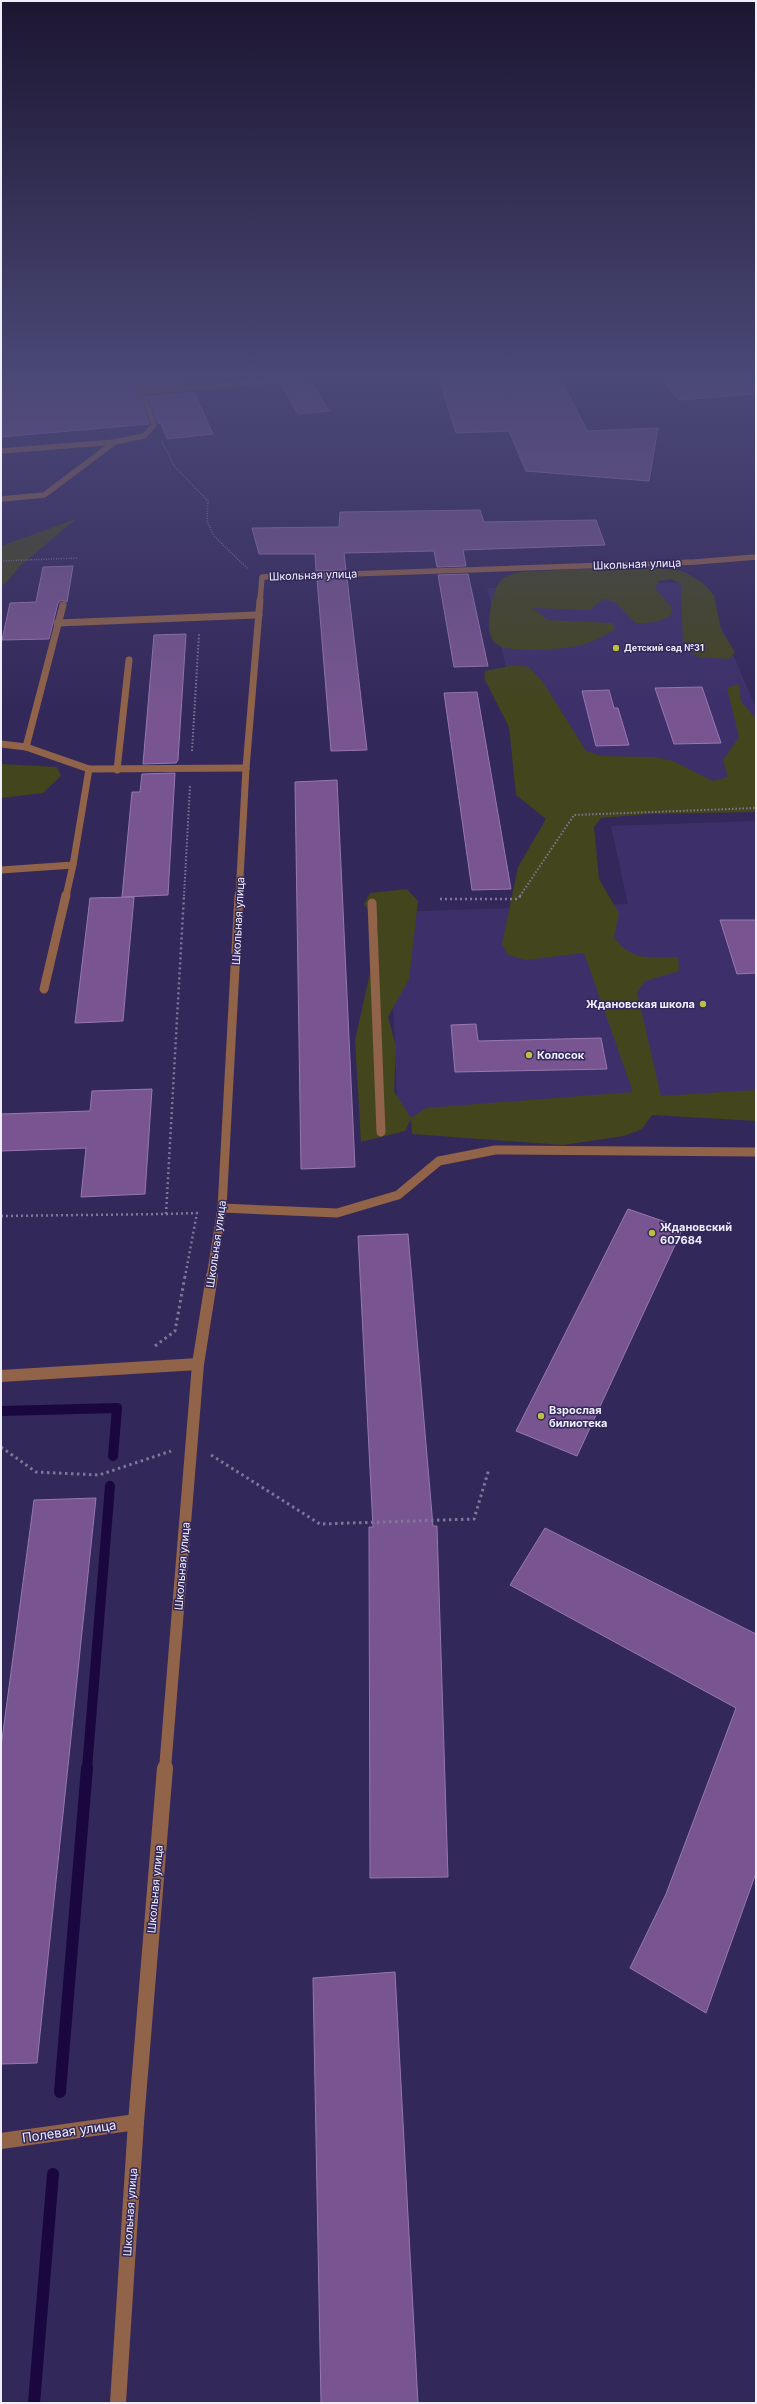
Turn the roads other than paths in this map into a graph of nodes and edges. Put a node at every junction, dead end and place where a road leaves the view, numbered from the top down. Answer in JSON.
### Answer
{"nodes":[{"id":1,"x":57,"y":485,"type":"edge"},
{"id":2,"x":1,"y":499,"type":"edge"},
{"id":3,"x":756,"y":557,"type":"edge"},
{"id":4,"x":63,"y":605,"type":"dead end"},
{"id":5,"x":259,"y":615,"type":"junction"},
{"id":6,"x":57,"y":623,"type":"junction"},
{"id":7,"x":129,"y":660,"type":"dead end"},
{"id":8,"x":1,"y":744,"type":"edge"},
{"id":9,"x":26,"y":747,"type":"junction"},
{"id":10,"x":246,"y":768,"type":"junction"},
{"id":11,"x":89,"y":769,"type":"junction"},
{"id":12,"x":117,"y":770,"type":"junction"},
{"id":13,"x":73,"y":865,"type":"junction"},
{"id":14,"x":1,"y":870,"type":"edge"},
{"id":15,"x":372,"y":903,"type":"dead end"},
{"id":16,"x":44,"y":989,"type":"dead end"},
{"id":17,"x":381,"y":1132,"type":"dead end"},
{"id":18,"x":756,"y":1152,"type":"edge"},
{"id":19,"x":222,"y":1208,"type":"junction"},
{"id":20,"x":198,"y":1364,"type":"junction"},
{"id":21,"x":1,"y":1376,"type":"edge"},
{"id":22,"x":136,"y":2122,"type":"junction"},
{"id":23,"x":1,"y":2141,"type":"edge"},
{"id":24,"x":118,"y":2403,"type":"edge"}],
"edges":[{"from":1,"to":2,"type":"street"},
{"from":3,"to":5,"type":"street","name":"Школьная улица"},
{"from":4,"to":6,"type":"street"},
{"from":5,"to":6,"type":"street"},
{"from":5,"to":10,"type":"street","name":"Школьная улица"},
{"from":6,"to":9,"type":"street"},
{"from":7,"to":12,"type":"street"},
{"from":8,"to":9,"type":"street"},
{"from":9,"to":11,"type":"street"},
{"from":10,"to":12,"type":"street"},
{"from":10,"to":19,"type":"street","name":"Школьная улица"},
{"from":11,"to":12,"type":"street"},
{"from":11,"to":13,"type":"street"},
{"from":13,"to":14,"type":"street"},
{"from":13,"to":16,"type":"street"},
{"from":15,"to":17,"type":"street"},
{"from":18,"to":19,"type":"street"},
{"from":19,"to":20,"type":"street","name":"Школьная улица"},
{"from":20,"to":21,"type":"street"},
{"from":20,"to":22,"type":"street","name":"Школьная улица"},
{"from":22,"to":23,"type":"street","name":"Полевая улица"},
{"from":22,"to":24,"type":"street","name":"Школьная улица"}]}
